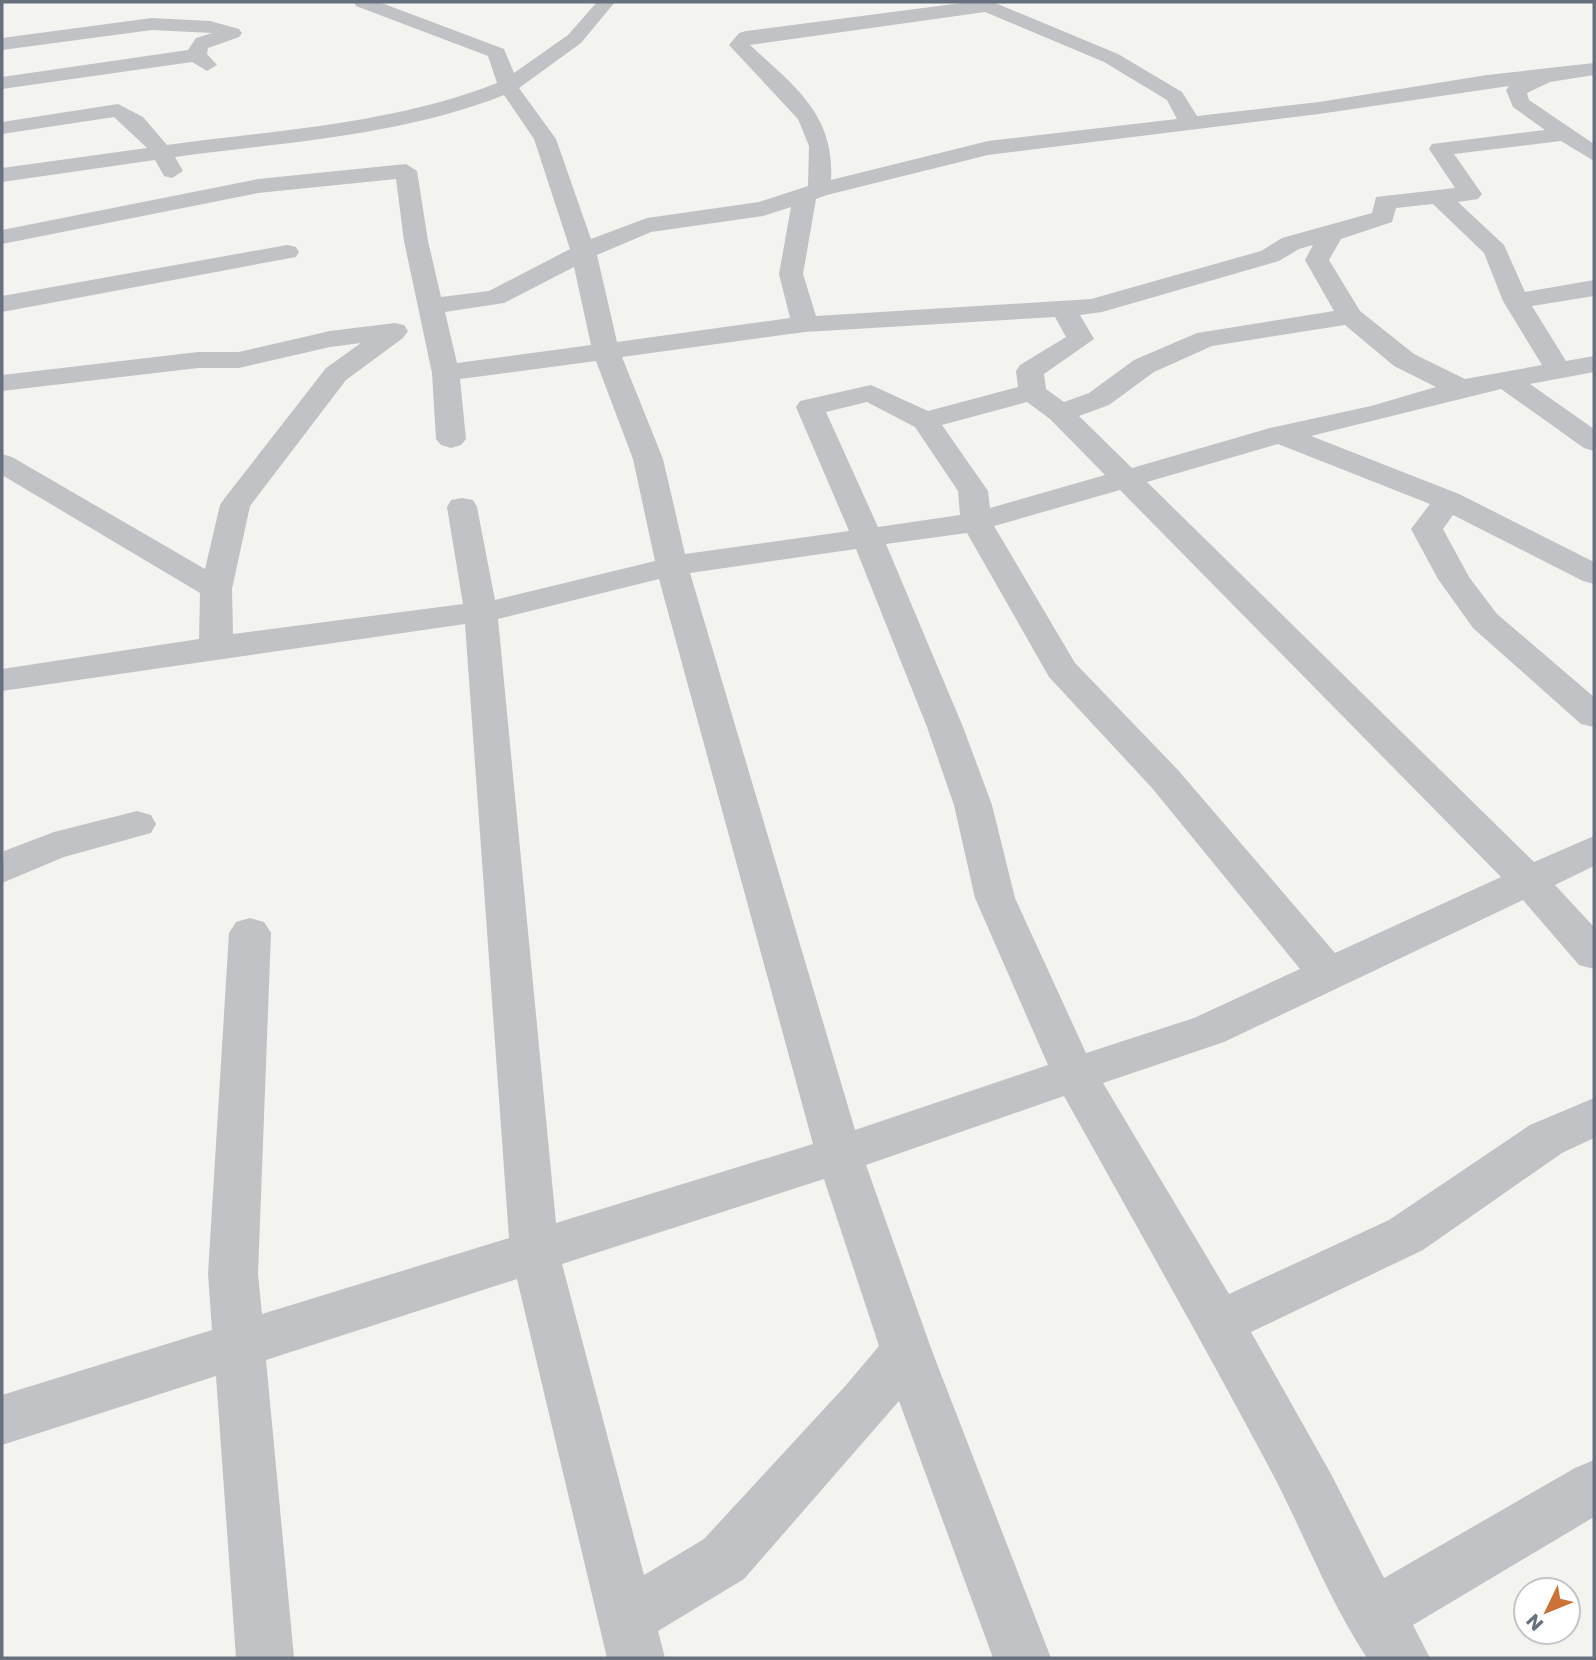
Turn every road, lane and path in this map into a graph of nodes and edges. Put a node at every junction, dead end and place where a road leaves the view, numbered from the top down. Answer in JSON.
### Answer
{"nodes":[{"id":1,"x":363,"y":2,"type":"edge"},
{"id":2,"x":606,"y":2,"type":"edge"},
{"id":3,"x":981,"y":4,"type":"edge"},
{"id":4,"x":2,"y":44,"type":"edge"},
{"id":5,"x":1594,"y":69,"type":"edge"},
{"id":6,"x":84,"y":71,"type":"junction"},
{"id":7,"x":1545,"y":77,"type":"junction"},
{"id":8,"x":2,"y":83,"type":"edge"},
{"id":9,"x":508,"y":86,"type":"junction"},
{"id":10,"x":118,"y":110,"type":"junction"},
{"id":11,"x":1190,"y":123,"type":"junction"},
{"id":12,"x":2,"y":128,"type":"edge"},
{"id":13,"x":1567,"y":134,"type":"junction"},
{"id":14,"x":163,"y":154,"type":"junction"},
{"id":15,"x":1594,"y":154,"type":"edge"},
{"id":16,"x":2,"y":176,"type":"edge"},
{"id":17,"x":812,"y":192,"type":"junction"},
{"id":18,"x":1439,"y":197,"type":"junction"},
{"id":19,"x":178,"y":204,"type":"junction"},
{"id":20,"x":1332,"y":234,"type":"junction"},
{"id":21,"x":2,"y":237,"type":"edge"},
{"id":22,"x":287,"y":252,"type":"dead end"},
{"id":23,"x":584,"y":254,"type":"junction"},
{"id":24,"x":1594,"y":288,"type":"edge"},
{"id":25,"x":1517,"y":301,"type":"junction"},
{"id":26,"x":2,"y":304,"type":"edge"},
{"id":27,"x":1063,"y":308,"type":"junction"},
{"id":28,"x":433,"y":314,"type":"junction"},
{"id":29,"x":1350,"y":316,"type":"junction"},
{"id":30,"x":805,"y":324,"type":"junction"},
{"id":31,"x":395,"y":331,"type":"junction"},
{"id":32,"x":606,"y":351,"type":"junction"},
{"id":33,"x":1594,"y":364,"type":"edge"},
{"id":34,"x":1558,"y":369,"type":"junction"},
{"id":35,"x":446,"y":373,"type":"junction"},
{"id":36,"x":1505,"y":379,"type":"junction"},
{"id":37,"x":2,"y":383,"type":"edge"},
{"id":38,"x":1461,"y":388,"type":"junction"},
{"id":39,"x":1032,"y":391,"type":"junction"},
{"id":40,"x":1060,"y":413,"type":"junction"},
{"id":41,"x":925,"y":421,"type":"junction"},
{"id":42,"x":1280,"y":434,"type":"junction"},
{"id":43,"x":451,"y":439,"type":"dead end"},
{"id":44,"x":1594,"y":442,"type":"edge"},
{"id":45,"x":2,"y":463,"type":"edge"},
{"id":46,"x":1122,"y":478,"type":"junction"},
{"id":47,"x":1448,"y":500,"type":"junction"},
{"id":48,"x":462,"y":507,"type":"dead end"},
{"id":49,"x":976,"y":522,"type":"junction"},
{"id":50,"x":867,"y":536,"type":"junction"},
{"id":51,"x":671,"y":566,"type":"junction"},
{"id":52,"x":1594,"y":574,"type":"edge"},
{"id":53,"x":216,"y":589,"type":"junction"},
{"id":54,"x":481,"y":612,"type":"junction"},
{"id":55,"x":216,"y":647,"type":"junction"},
{"id":56,"x":2,"y":680,"type":"edge"},
{"id":57,"x":1594,"y":716,"type":"edge"},
{"id":58,"x":137,"y":824,"type":"dead end"},
{"id":59,"x":1594,"y":850,"type":"edge"},
{"id":60,"x":2,"y":869,"type":"edge"},
{"id":61,"x":1529,"y":881,"type":"junction"},
{"id":62,"x":250,"y":933,"type":"dead end"},
{"id":63,"x":1594,"y":954,"type":"edge"},
{"id":64,"x":1330,"y":976,"type":"junction"},
{"id":65,"x":1074,"y":1074,"type":"junction"},
{"id":66,"x":1594,"y":1117,"type":"edge"},
{"id":67,"x":839,"y":1155,"type":"junction"},
{"id":68,"x":534,"y":1249,"type":"junction"},
{"id":69,"x":1219,"y":1324,"type":"junction"},
{"id":70,"x":239,"y":1343,"type":"junction"},
{"id":71,"x":906,"y":1351,"type":"junction"},
{"id":72,"x":2,"y":1420,"type":"edge"},
{"id":73,"x":1594,"y":1487,"type":"edge"},
{"id":74,"x":632,"y":1637,"type":"edge"},
{"id":75,"x":1387,"y":1637,"type":"edge"},
{"id":76,"x":265,"y":1658,"type":"edge"},
{"id":77,"x":1022,"y":1658,"type":"edge"}],
"edges":[{"from":1,"to":9,"type":"street"},
{"from":2,"to":9,"type":"street"},
{"from":3,"to":11,"type":"street"},
{"from":3,"to":17,"type":"street"},
{"from":4,"to":6,"type":"street"},
{"from":5,"to":7,"type":"street"},
{"from":6,"to":8,"type":"street"},
{"from":6,"to":10,"type":"street"},
{"from":7,"to":11,"type":"street"},
{"from":7,"to":13,"type":"street"},
{"from":9,"to":14,"type":"street"},
{"from":9,"to":23,"type":"street"},
{"from":10,"to":12,"type":"street"},
{"from":10,"to":14,"type":"street"},
{"from":11,"to":17,"type":"street"},
{"from":13,"to":15,"type":"street"},
{"from":13,"to":18,"type":"street"},
{"from":14,"to":16,"type":"street"},
{"from":14,"to":19,"type":"street"},
{"from":17,"to":23,"type":"street"},
{"from":17,"to":30,"type":"street"},
{"from":18,"to":20,"type":"street"},
{"from":18,"to":25,"type":"street"},
{"from":19,"to":21,"type":"street"},
{"from":19,"to":28,"type":"street"},
{"from":20,"to":27,"type":"street"},
{"from":20,"to":29,"type":"street"},
{"from":22,"to":26,"type":"street"},
{"from":23,"to":28,"type":"street"},
{"from":23,"to":32,"type":"street"},
{"from":24,"to":25,"type":"street"},
{"from":25,"to":34,"type":"street"},
{"from":27,"to":30,"type":"street"},
{"from":27,"to":39,"type":"street"},
{"from":28,"to":31,"type":"street"},
{"from":28,"to":35,"type":"street"},
{"from":29,"to":38,"type":"street"},
{"from":29,"to":40,"type":"street"},
{"from":30,"to":32,"type":"street"},
{"from":31,"to":37,"type":"street"},
{"from":31,"to":53,"type":"street"},
{"from":32,"to":35,"type":"street"},
{"from":32,"to":51,"type":"street"},
{"from":33,"to":34,"type":"street"},
{"from":34,"to":36,"type":"street"},
{"from":35,"to":43,"type":"street"},
{"from":36,"to":38,"type":"street"},
{"from":36,"to":44,"type":"street"},
{"from":38,"to":42,"type":"street"},
{"from":39,"to":40,"type":"street"},
{"from":39,"to":41,"type":"street"},
{"from":40,"to":46,"type":"street"},
{"from":41,"to":49,"type":"street"},
{"from":41,"to":50,"type":"street"},
{"from":42,"to":46,"type":"street"},
{"from":42,"to":47,"type":"street"},
{"from":45,"to":53,"type":"street"},
{"from":46,"to":49,"type":"street"},
{"from":46,"to":61,"type":"street"},
{"from":47,"to":52,"type":"street"},
{"from":47,"to":57,"type":"street"},
{"from":48,"to":54,"type":"street"},
{"from":49,"to":50,"type":"street"},
{"from":49,"to":64,"type":"street"},
{"from":50,"to":51,"type":"street"},
{"from":50,"to":65,"type":"street"},
{"from":51,"to":54,"type":"street"},
{"from":51,"to":67,"type":"street"},
{"from":53,"to":55,"type":"street"},
{"from":54,"to":55,"type":"street"},
{"from":54,"to":68,"type":"street"},
{"from":55,"to":56,"type":"street"},
{"from":58,"to":60,"type":"street"},
{"from":59,"to":61,"type":"street"},
{"from":61,"to":63,"type":"street"},
{"from":61,"to":64,"type":"street"},
{"from":62,"to":70,"type":"street"},
{"from":64,"to":65,"type":"street"},
{"from":65,"to":67,"type":"street"},
{"from":65,"to":69,"type":"street"},
{"from":66,"to":69,"type":"street"},
{"from":67,"to":68,"type":"street"},
{"from":67,"to":71,"type":"street"},
{"from":68,"to":70,"type":"street"},
{"from":68,"to":74,"type":"street"},
{"from":69,"to":75,"type":"street"},
{"from":70,"to":72,"type":"street"},
{"from":70,"to":76,"type":"street"},
{"from":71,"to":74,"type":"street"},
{"from":71,"to":77,"type":"street"},
{"from":73,"to":75,"type":"street"}]}
